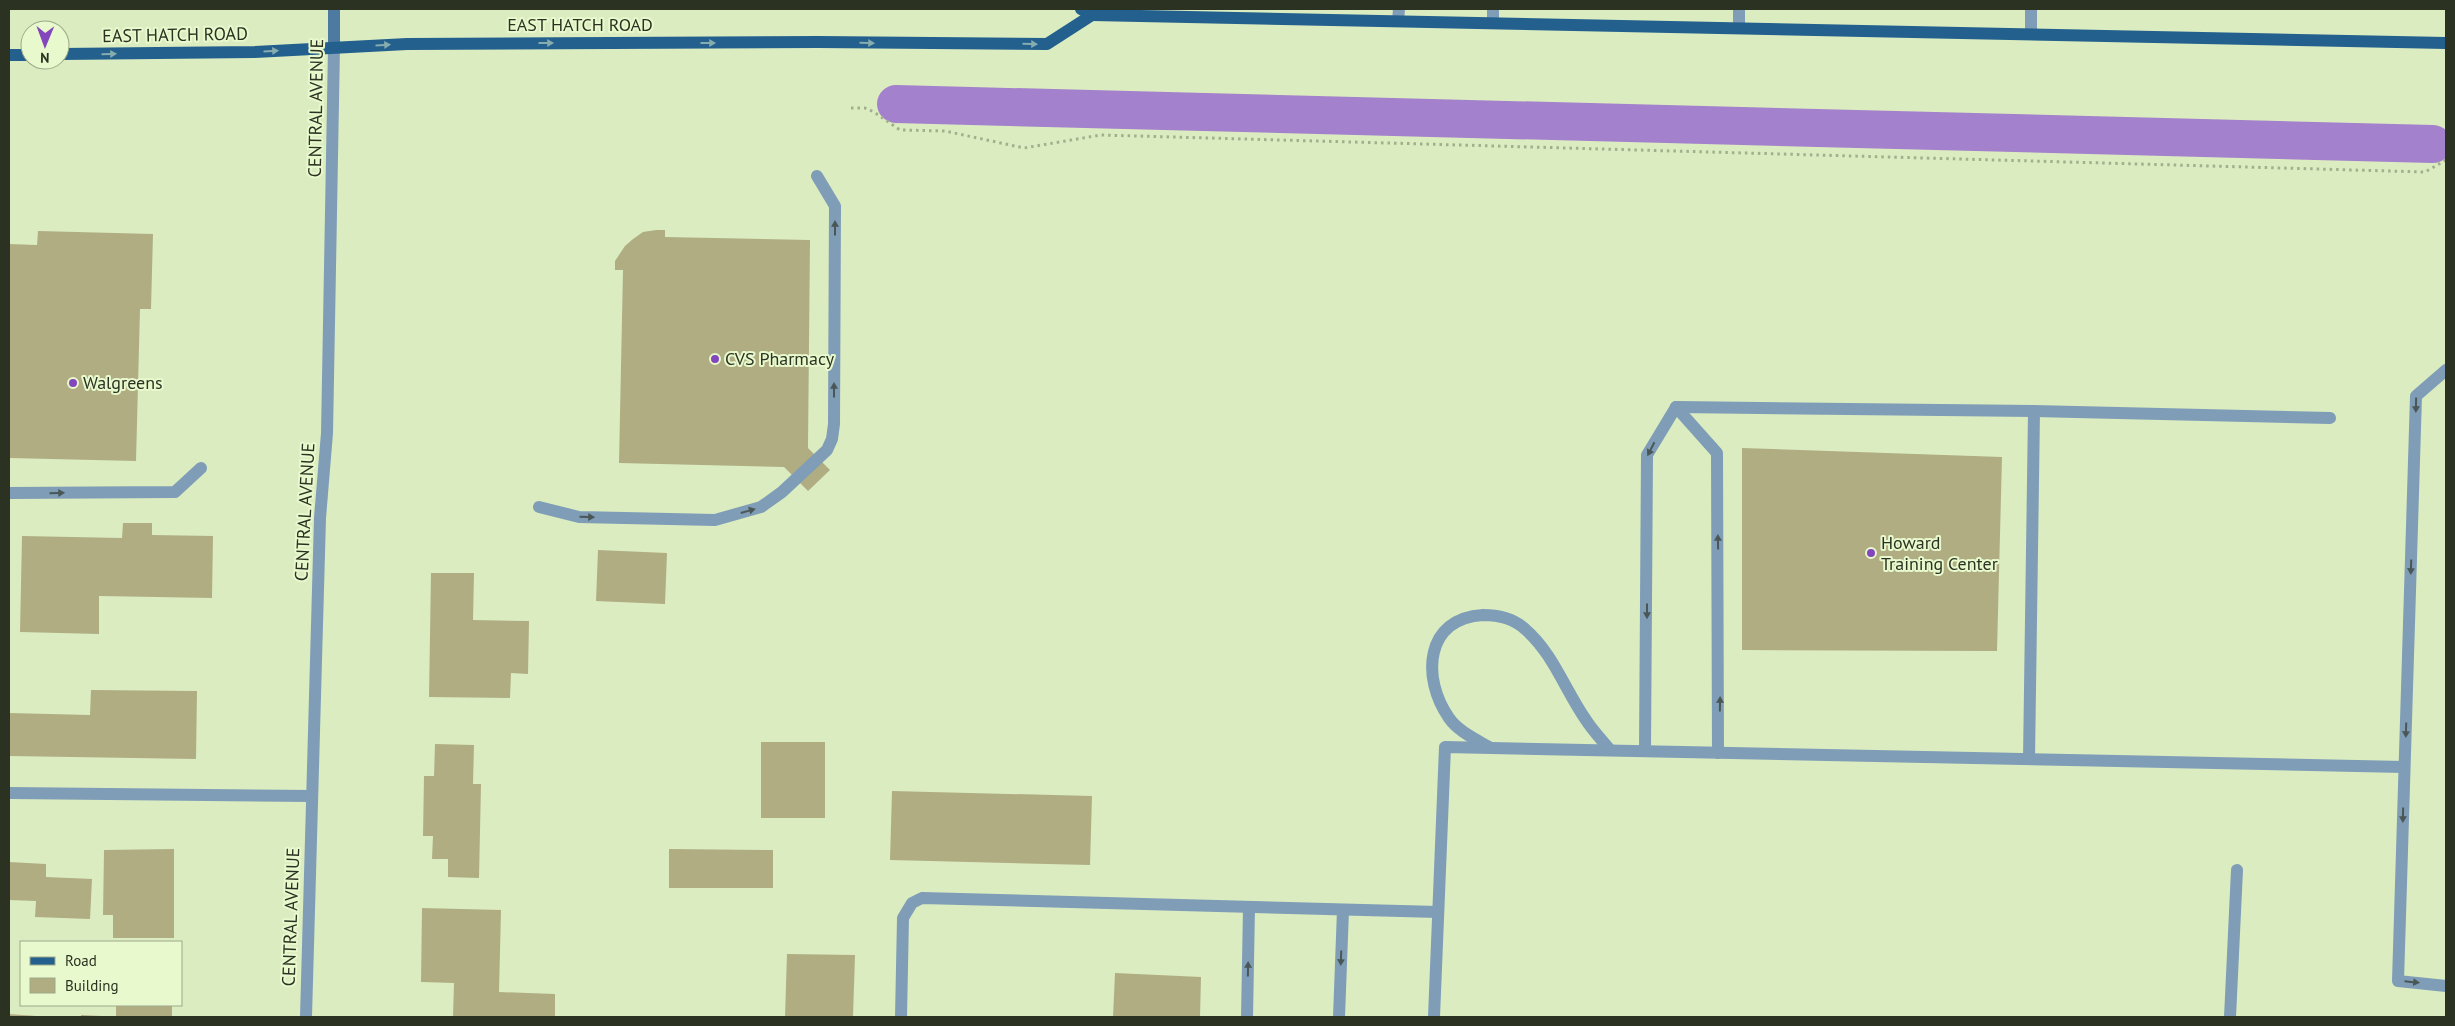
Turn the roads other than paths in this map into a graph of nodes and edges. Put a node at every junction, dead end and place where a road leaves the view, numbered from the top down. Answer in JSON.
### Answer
{"nodes":[{"id":1,"x":334,"y":9,"type":"edge"},
{"id":2,"x":1493,"y":9,"type":"edge"},
{"id":3,"x":1739,"y":9,"type":"edge"},
{"id":4,"x":2032,"y":9,"type":"edge"},
{"id":5,"x":1086,"y":12,"type":"edge"},
{"id":6,"x":1398,"y":13,"type":"edge"},
{"id":7,"x":1493,"y":23,"type":"junction"},
{"id":8,"x":1739,"y":28,"type":"junction"},
{"id":9,"x":2031,"y":34,"type":"junction"},
{"id":10,"x":2446,"y":43,"type":"edge"},
{"id":11,"x":334,"y":47,"type":"junction"},
{"id":12,"x":70,"y":54,"type":"edge"},
{"id":13,"x":817,"y":176,"type":"dead end"},
{"id":14,"x":2446,"y":370,"type":"edge"},
{"id":15,"x":1676,"y":407,"type":"junction"},
{"id":16,"x":2034,"y":411,"type":"junction"},
{"id":17,"x":2330,"y":418,"type":"dead end"},
{"id":18,"x":201,"y":468,"type":"dead end"},
{"id":19,"x":9,"y":494,"type":"edge"},
{"id":20,"x":539,"y":507,"type":"dead end"},
{"id":21,"x":1491,"y":748,"type":"junction"},
{"id":22,"x":1610,"y":750,"type":"junction"},
{"id":23,"x":1645,"y":750,"type":"junction"},
{"id":24,"x":1718,"y":753,"type":"junction"},
{"id":25,"x":2029,"y":759,"type":"junction"},
{"id":26,"x":2404,"y":767,"type":"junction"},
{"id":27,"x":9,"y":793,"type":"edge"},
{"id":28,"x":312,"y":796,"type":"junction"},
{"id":29,"x":2237,"y":870,"type":"dead end"},
{"id":30,"x":1249,"y":907,"type":"junction"},
{"id":31,"x":1343,"y":910,"type":"junction"},
{"id":32,"x":1438,"y":912,"type":"junction"},
{"id":33,"x":2446,"y":986,"type":"edge"},
{"id":34,"x":306,"y":1017,"type":"edge"},
{"id":35,"x":901,"y":1017,"type":"edge"},
{"id":36,"x":1247,"y":1017,"type":"edge"},
{"id":37,"x":1339,"y":1017,"type":"edge"},
{"id":38,"x":1434,"y":1017,"type":"edge"},
{"id":39,"x":2230,"y":1017,"type":"edge"}],
"edges":[{"from":1,"to":11,"type":"street","name":"CENTRAL AVENUE"},
{"from":2,"to":7,"type":"street"},
{"from":3,"to":8,"type":"street"},
{"from":4,"to":9,"type":"street"},
{"from":5,"to":6,"type":"main road","name":"EAST HATCH ROAD"},
{"from":11,"to":5,"type":"main road","name":"EAST HATCH ROAD","one_way":true},
{"from":6,"to":7,"type":"main road","name":"EAST HATCH ROAD"},
{"from":7,"to":8,"type":"main road","name":"EAST HATCH ROAD"},
{"from":8,"to":9,"type":"main road","name":"EAST HATCH ROAD"},
{"from":9,"to":10,"type":"main road","name":"EAST HATCH ROAD"},
{"from":12,"to":11,"type":"main road","name":"EAST HATCH ROAD","one_way":true},
{"from":11,"to":28,"type":"street","name":"CENTRAL AVENUE"},
{"from":20,"to":13,"type":"street","one_way":true},
{"from":14,"to":26,"type":"street","one_way":true},
{"from":15,"to":16,"type":"street"},
{"from":15,"to":23,"type":"street","one_way":true},
{"from":24,"to":15,"type":"street","one_way":true},
{"from":16,"to":17,"type":"street"},
{"from":16,"to":25,"type":"street"},
{"from":19,"to":18,"type":"street","one_way":true},
{"from":21,"to":22,"type":"street"},
{"from":21,"to":22,"type":"street"},
{"from":21,"to":32,"type":"street"},
{"from":22,"to":23,"type":"street"},
{"from":23,"to":24,"type":"street"},
{"from":24,"to":25,"type":"street"},
{"from":25,"to":26,"type":"street"},
{"from":26,"to":33,"type":"street","one_way":true},
{"from":27,"to":28,"type":"street"},
{"from":28,"to":34,"type":"street","name":"CENTRAL AVENUE"},
{"from":29,"to":39,"type":"street"},
{"from":30,"to":31,"type":"street"},
{"from":30,"to":35,"type":"street"},
{"from":36,"to":30,"type":"street","one_way":true},
{"from":31,"to":32,"type":"street"},
{"from":31,"to":37,"type":"street","one_way":true},
{"from":32,"to":38,"type":"street"}]}
